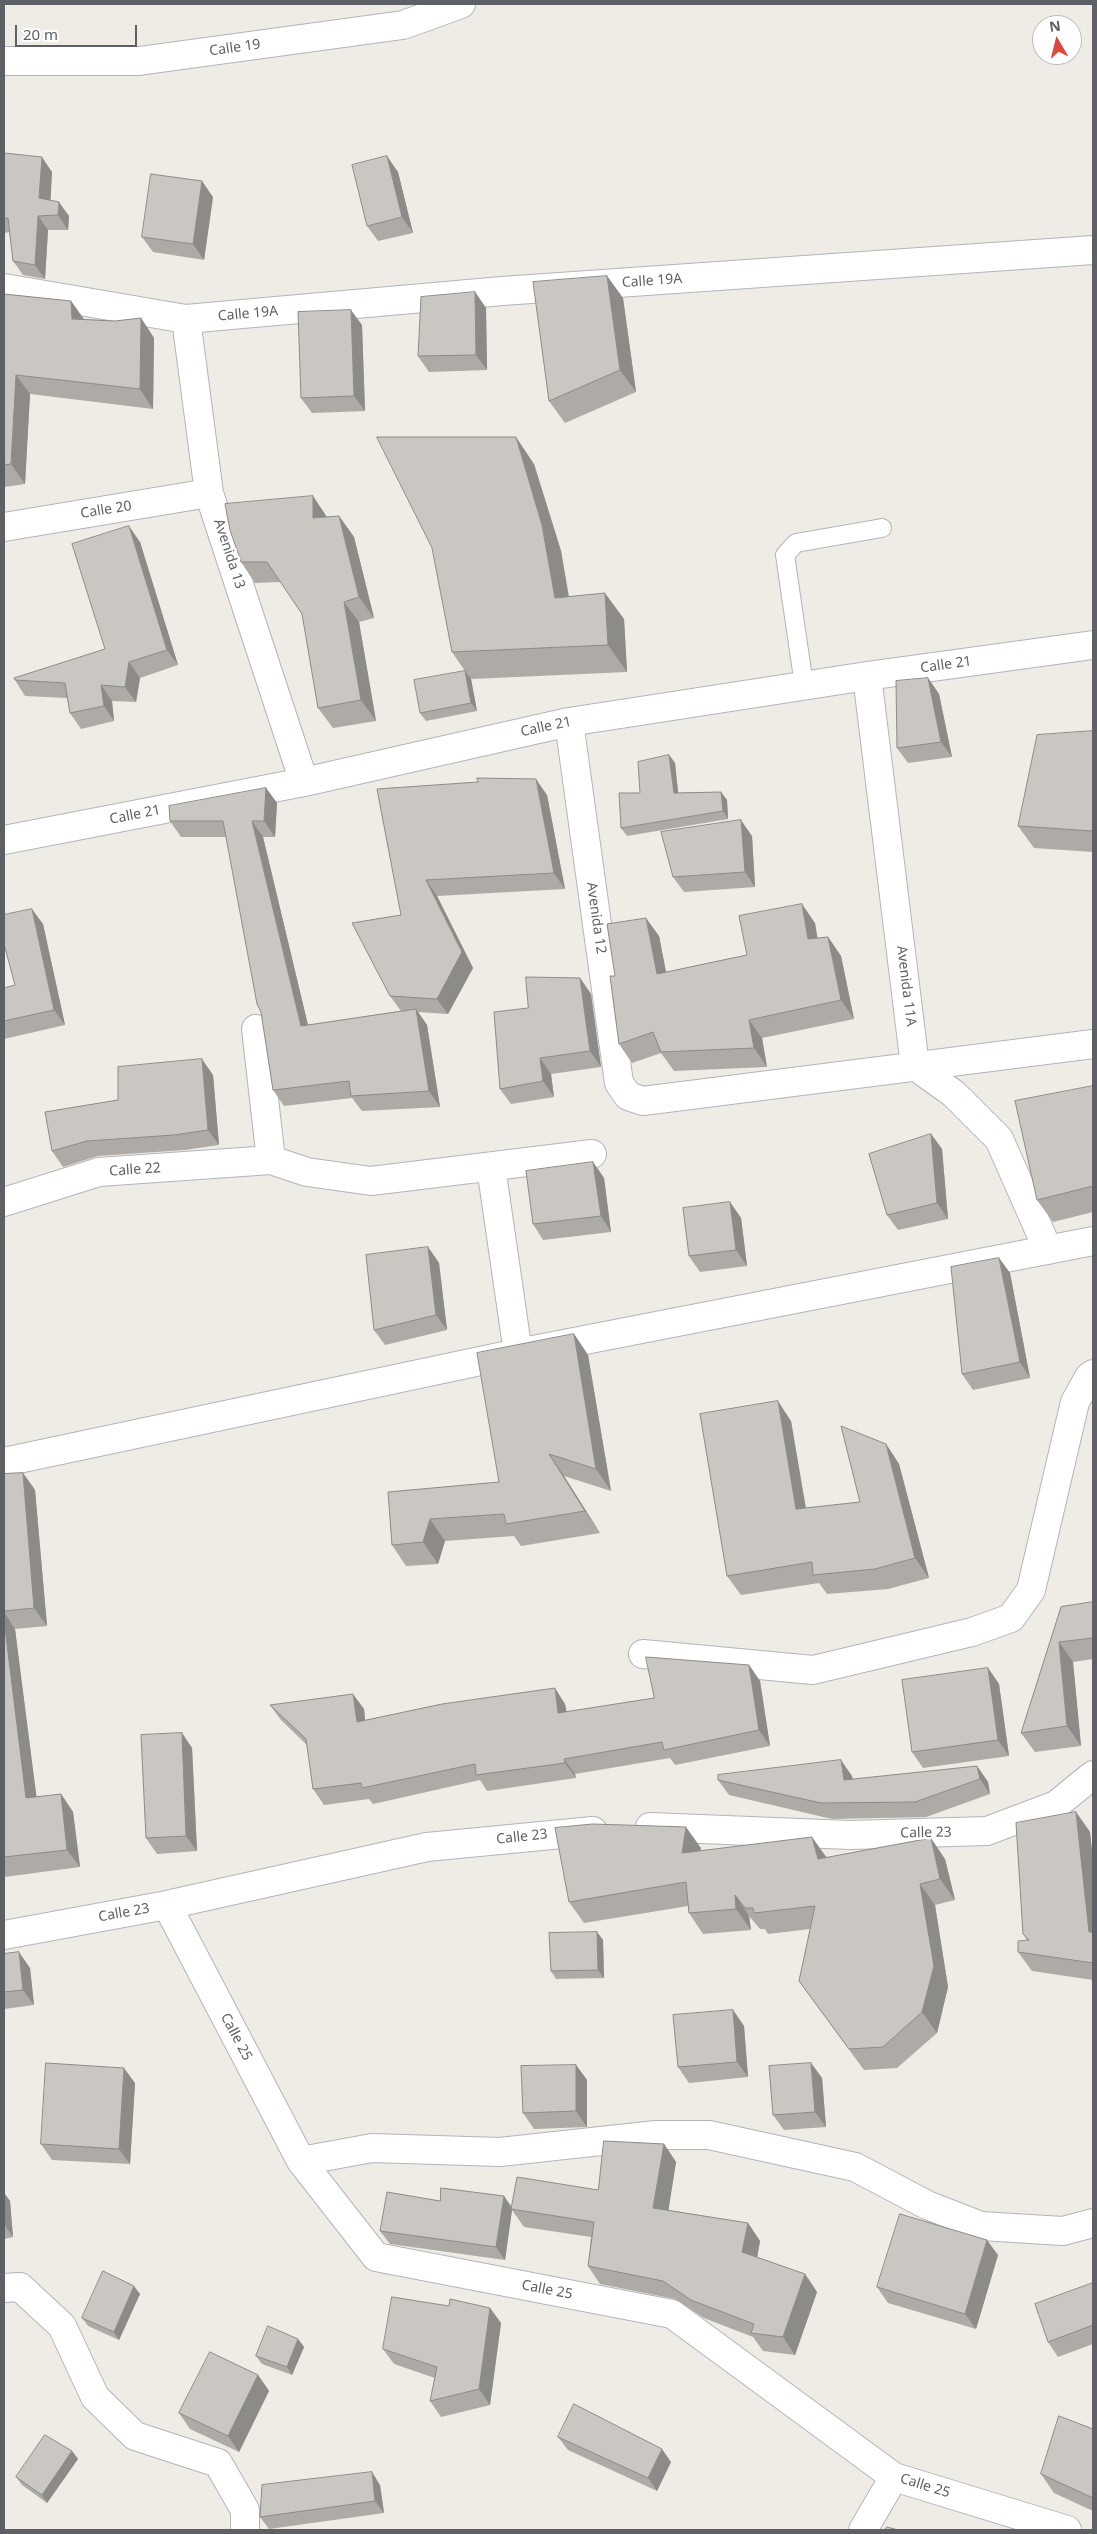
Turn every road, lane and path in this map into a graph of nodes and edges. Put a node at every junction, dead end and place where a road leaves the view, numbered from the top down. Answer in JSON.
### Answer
{"nodes":[{"id":1,"x":461,"y":4,"type":"edge"},
{"id":2,"x":4,"y":61,"type":"edge"},
{"id":3,"x":1093,"y":250,"type":"edge"},
{"id":4,"x":4,"y":288,"type":"edge"},
{"id":5,"x":186,"y":319,"type":"junction"},
{"id":6,"x":209,"y":493,"type":"junction"},
{"id":7,"x":4,"y":527,"type":"edge"},
{"id":8,"x":882,"y":528,"type":"dead end"},
{"id":9,"x":1093,"y":645,"type":"edge"},
{"id":10,"x":867,"y":676,"type":"junction"},
{"id":11,"x":804,"y":685,"type":"junction"},
{"id":12,"x":568,"y":722,"type":"junction"},
{"id":13,"x":304,"y":782,"type":"junction"},
{"id":14,"x":4,"y":840,"type":"edge"},
{"id":15,"x":256,"y":1029,"type":"dead end"},
{"id":16,"x":1093,"y":1044,"type":"edge"},
{"id":17,"x":916,"y":1066,"type":"junction"},
{"id":18,"x":592,"y":1154,"type":"dead end"},
{"id":19,"x":271,"y":1160,"type":"junction"},
{"id":20,"x":491,"y":1167,"type":"junction"},
{"id":21,"x":4,"y":1202,"type":"edge"},
{"id":22,"x":1093,"y":1241,"type":"edge"},
{"id":23,"x":1048,"y":1250,"type":"junction"},
{"id":24,"x":518,"y":1353,"type":"junction"},
{"id":25,"x":1093,"y":1374,"type":"edge"},
{"id":26,"x":4,"y":1462,"type":"edge"},
{"id":27,"x":643,"y":1654,"type":"dead end"},
{"id":28,"x":1093,"y":1775,"type":"edge"},
{"id":29,"x":166,"y":1905,"type":"junction"},
{"id":30,"x":4,"y":1935,"type":"edge"},
{"id":31,"x":301,"y":2161,"type":"junction"},
{"id":32,"x":1093,"y":2223,"type":"edge"},
{"id":33,"x":4,"y":2288,"type":"edge"},
{"id":34,"x":894,"y":2477,"type":"junction"},
{"id":35,"x":245,"y":2530,"type":"edge"},
{"id":36,"x":863,"y":2530,"type":"edge"},
{"id":37,"x":1067,"y":2530,"type":"edge"}],
"edges":[{"from":1,"to":2,"type":"street","name":"Calle 19"},
{"from":3,"to":5,"type":"street","name":"Calle 19A"},
{"from":4,"to":5,"type":"street","name":"Calle 19A"},
{"from":5,"to":6,"type":"street","name":"Avenida 13"},
{"from":6,"to":7,"type":"street","name":"Calle 20"},
{"from":6,"to":13,"type":"street","name":"Avenida 13"},
{"from":8,"to":11,"type":"lane"},
{"from":9,"to":10,"type":"street","name":"Calle 21"},
{"from":10,"to":11,"type":"street","name":"Calle 21"},
{"from":10,"to":17,"type":"street","name":"Avenida 11A"},
{"from":11,"to":12,"type":"street","name":"Calle 21"},
{"from":12,"to":13,"type":"street","name":"Calle 21"},
{"from":12,"to":17,"type":"street","name":"Avenida 12"},
{"from":13,"to":14,"type":"street","name":"Calle 21"},
{"from":15,"to":19,"type":"street"},
{"from":16,"to":17,"type":"street"},
{"from":17,"to":23,"type":"street"},
{"from":18,"to":20,"type":"street"},
{"from":19,"to":20,"type":"street"},
{"from":19,"to":21,"type":"street","name":"Calle 22"},
{"from":20,"to":24,"type":"street"},
{"from":22,"to":23,"type":"street"},
{"from":23,"to":24,"type":"street"},
{"from":24,"to":26,"type":"street"},
{"from":25,"to":27,"type":"street"},
{"from":28,"to":29,"type":"street","name":"Calle 23"},
{"from":29,"to":30,"type":"street","name":"Calle 23"},
{"from":29,"to":31,"type":"street","name":"Calle 25"},
{"from":31,"to":32,"type":"street"},
{"from":31,"to":34,"type":"street","name":"Calle 25"},
{"from":33,"to":35,"type":"street"},
{"from":34,"to":36,"type":"street"},
{"from":34,"to":37,"type":"street","name":"Calle 25"}]}
